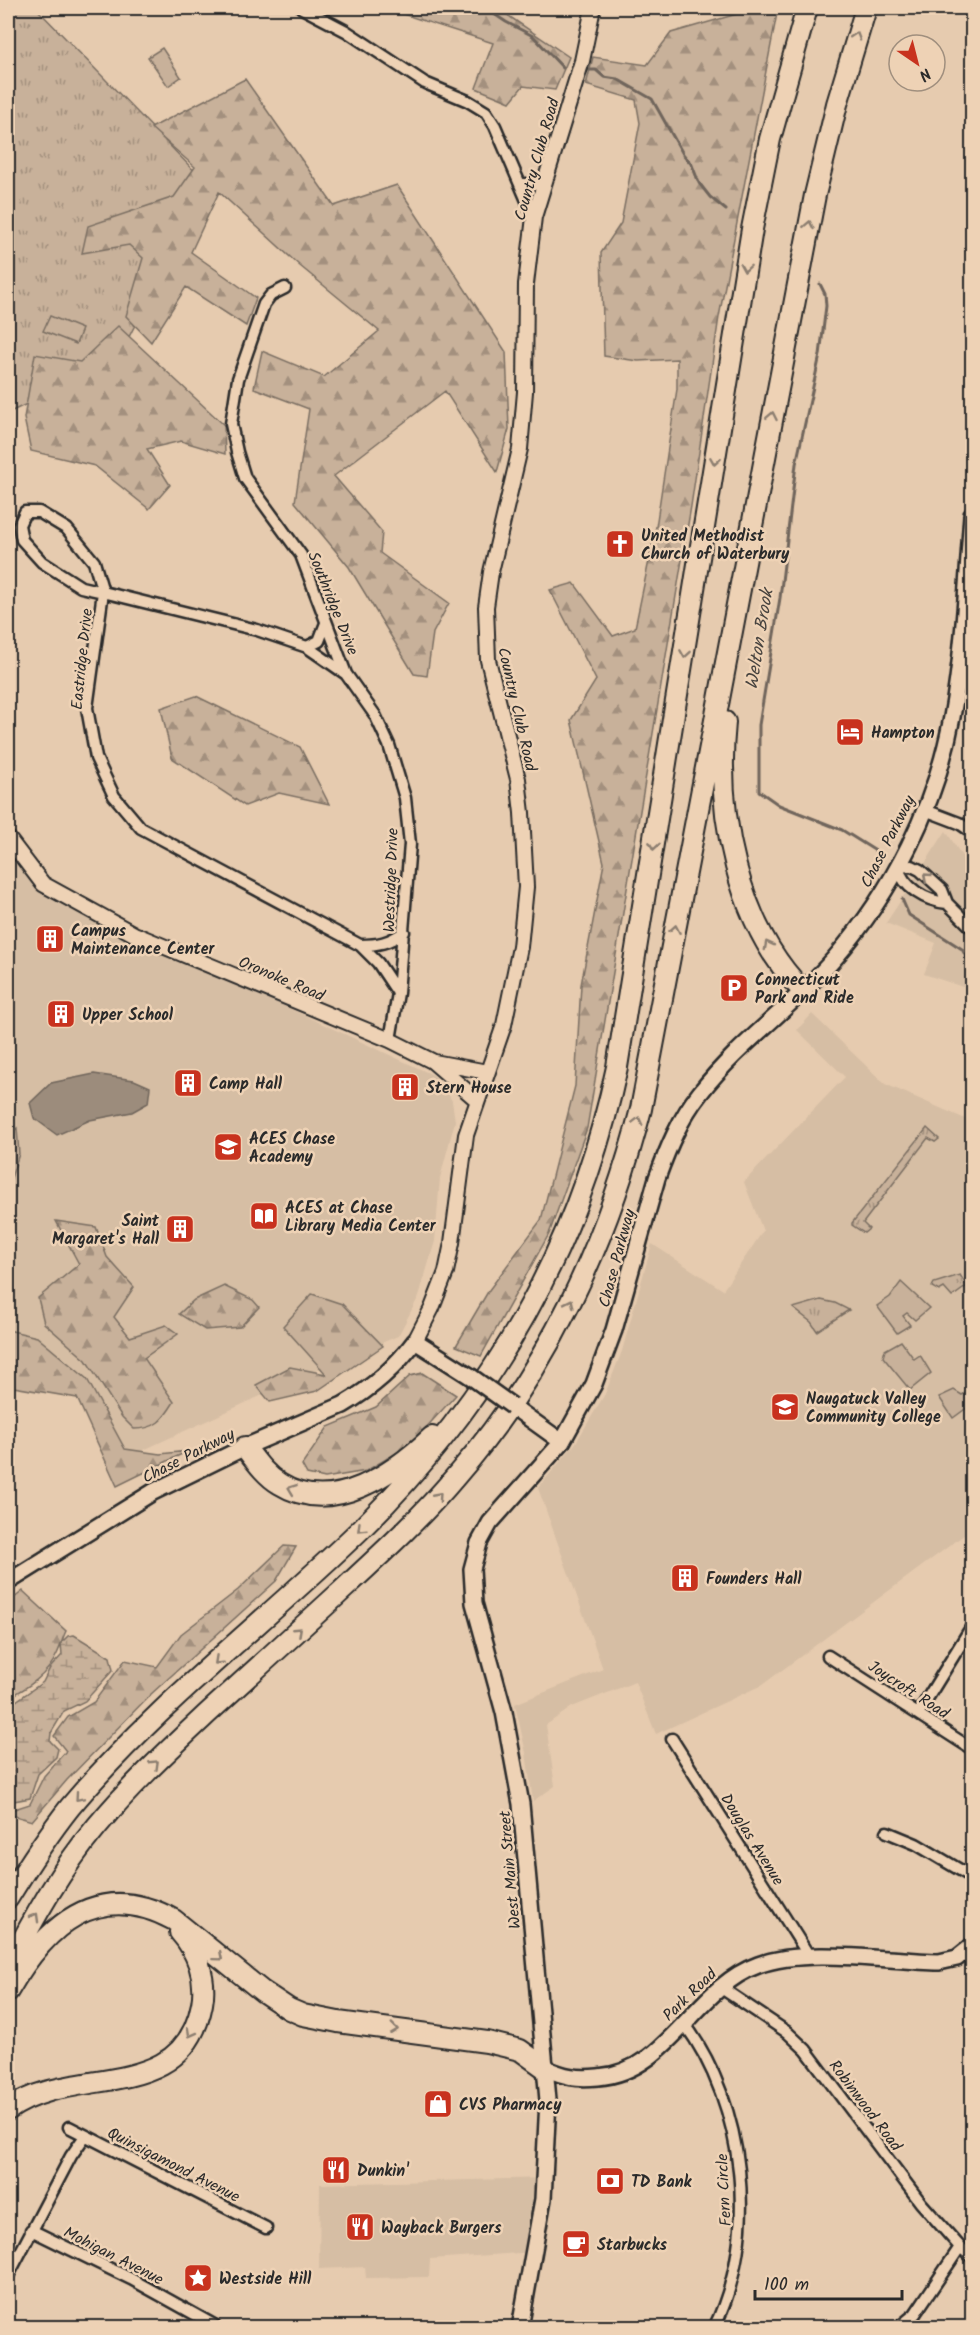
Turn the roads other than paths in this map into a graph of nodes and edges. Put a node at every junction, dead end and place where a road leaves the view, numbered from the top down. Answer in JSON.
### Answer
{"nodes":[{"id":1,"x":302,"y":8,"type":"edge"},
{"id":2,"x":593,"y":8,"type":"edge"},
{"id":3,"x":793,"y":8,"type":"edge"},
{"id":4,"x":807,"y":8,"type":"edge"},
{"id":5,"x":866,"y":8,"type":"edge"},
{"id":6,"x":520,"y":184,"type":"junction"},
{"id":7,"x":544,"y":184,"type":"junction"},
{"id":8,"x":534,"y":217,"type":"junction"},
{"id":9,"x":752,"y":229,"type":"junction"},
{"id":10,"x":285,"y":288,"type":"dead end"},
{"id":11,"x":754,"y":515,"type":"junction"},
{"id":12,"x":972,"y":515,"type":"edge"},
{"id":13,"x":42,"y":562,"type":"joint"},
{"id":14,"x":104,"y":592,"type":"junction"},
{"id":15,"x":326,"y":623,"type":"junction"},
{"id":16,"x":308,"y":647,"type":"junction"},
{"id":17,"x":346,"y":674,"type":"junction"},
{"id":18,"x":925,"y":810,"type":"junction"},
{"id":19,"x":972,"y":832,"type":"edge"},
{"id":20,"x":8,"y":838,"type":"edge"},
{"id":21,"x":898,"y":867,"type":"junction"},
{"id":22,"x":947,"y":903,"type":"junction"},
{"id":23,"x":972,"y":928,"type":"edge"},
{"id":24,"x":404,"y":932,"type":"junction"},
{"id":25,"x":360,"y":945,"type":"junction"},
{"id":26,"x":803,"y":991,"type":"junction"},
{"id":27,"x":398,"y":993,"type":"junction"},
{"id":28,"x":390,"y":1040,"type":"junction"},
{"id":29,"x":432,"y":1061,"type":"junction"},
{"id":30,"x":487,"y":1072,"type":"junction"},
{"id":31,"x":476,"y":1099,"type":"junction"},
{"id":32,"x":515,"y":1335,"type":"junction"},
{"id":33,"x":415,"y":1341,"type":"junction"},
{"id":34,"x":562,"y":1442,"type":"junction"},
{"id":35,"x":245,"y":1447,"type":"junction"},
{"id":36,"x":8,"y":1582,"type":"edge"},
{"id":37,"x":972,"y":1626,"type":"edge"},
{"id":38,"x":828,"y":1656,"type":"dead end"},
{"id":39,"x":919,"y":1712,"type":"junction"},
{"id":40,"x":672,"y":1738,"type":"dead end"},
{"id":41,"x":972,"y":1749,"type":"edge"},
{"id":42,"x":887,"y":1832,"type":"dead end"},
{"id":43,"x":972,"y":1877,"type":"edge"},
{"id":44,"x":8,"y":1898,"type":"edge"},
{"id":45,"x":135,"y":1904,"type":"junction"},
{"id":46,"x":972,"y":1946,"type":"edge"},
{"id":47,"x":809,"y":1956,"type":"junction"},
{"id":48,"x":8,"y":1968,"type":"edge"},
{"id":49,"x":720,"y":1987,"type":"junction"},
{"id":50,"x":8,"y":1991,"type":"edge"},
{"id":51,"x":684,"y":2023,"type":"junction"},
{"id":52,"x":545,"y":2068,"type":"junction"},
{"id":53,"x":8,"y":2110,"type":"edge"},
{"id":54,"x":69,"y":2127,"type":"dead end"},
{"id":55,"x":85,"y":2136,"type":"junction"},
{"id":56,"x":266,"y":2228,"type":"dead end"},
{"id":57,"x":32,"y":2230,"type":"junction"},
{"id":58,"x":960,"y":2247,"type":"junction"},
{"id":59,"x":972,"y":2257,"type":"edge"},
{"id":60,"x":8,"y":2277,"type":"edge"},
{"id":61,"x":214,"y":2325,"type":"dead end"},
{"id":62,"x":521,"y":2327,"type":"edge"},
{"id":63,"x":900,"y":2327,"type":"edge"},
{"id":64,"x":714,"y":2328,"type":"edge"}],
"edges":[{"from":1,"to":6,"type":"street"},
{"from":2,"to":7,"type":"street","name":"Country Club Road"},
{"from":3,"to":9,"type":"highway"},
{"from":4,"to":9,"type":"highway"},
{"from":11,"to":5,"type":"highway","one_way":true},
{"from":6,"to":7,"type":"street"},
{"from":6,"to":8,"type":"street"},
{"from":7,"to":8,"type":"street","name":"Country Club Road"},
{"from":8,"to":30,"type":"street","name":"Country Club Road"},
{"from":9,"to":32,"type":"highway","one_way":true},
{"from":10,"to":15,"type":"street","name":"Southridge Drive"},
{"from":26,"to":11,"type":"highway","one_way":true},
{"from":48,"to":11,"type":"highway","one_way":true},
{"from":12,"to":18,"type":"main road","name":"Chase Parkway"},
{"from":13,"to":14,"type":"street","name":"Westridge Drive"},
{"from":13,"to":14,"type":"street","name":"Eastridge Drive"},
{"from":14,"to":16,"type":"street","name":"Westridge Drive"},
{"from":14,"to":25,"type":"street","name":"Eastridge Drive"},
{"from":15,"to":16,"type":"street"},
{"from":15,"to":17,"type":"street","name":"Southridge Drive"},
{"from":16,"to":17,"type":"street","name":"Westridge Drive"},
{"from":17,"to":24,"type":"street","name":"Westridge Drive"},
{"from":18,"to":19,"type":"street"},
{"from":18,"to":21,"type":"main road","name":"Chase Parkway"},
{"from":20,"to":28,"type":"street","name":"Oronoke Road"},
{"from":21,"to":22,"type":"street"},
{"from":22,"to":21,"type":"street","one_way":true},
{"from":21,"to":26,"type":"main road","name":"Chase Parkway"},
{"from":22,"to":23,"type":"street"},
{"from":24,"to":25,"type":"street"},
{"from":24,"to":27,"type":"street","name":"Westridge Drive"},
{"from":25,"to":27,"type":"street","name":"Eastridge Drive"},
{"from":26,"to":34,"type":"main road","name":"Chase Parkway"},
{"from":27,"to":28,"type":"street","name":"Westridge Drive"},
{"from":28,"to":29,"type":"street","name":"Oronoke Road"},
{"from":29,"to":30,"type":"street","name":"Oronoke Road"},
{"from":29,"to":31,"type":"street","name":"Oronoke Road"},
{"from":30,"to":31,"type":"street","name":"Country Club Road"},
{"from":31,"to":33,"type":"street","name":"Country Club Road"},
{"from":32,"to":35,"type":"highway","one_way":true},
{"from":32,"to":44,"type":"highway","one_way":true},
{"from":33,"to":34,"type":"main road","bridge":true},
{"from":33,"to":35,"type":"main road","name":"Chase Parkway"},
{"from":34,"to":52,"type":"main road","name":"West Main Street"},
{"from":35,"to":36,"type":"main road","name":"Chase Parkway"},
{"from":37,"to":39,"type":"street"},
{"from":38,"to":39,"type":"street","name":"Joycroft Road"},
{"from":39,"to":41,"type":"street","name":"Joycroft Road"},
{"from":40,"to":47,"type":"street","name":"Douglas Avenue"},
{"from":42,"to":43,"type":"street"},
{"from":45,"to":50,"type":"highway"},
{"from":45,"to":52,"type":"highway","one_way":true},
{"from":45,"to":53,"type":"highway","one_way":true},
{"from":46,"to":47,"type":"main road","name":"Park Road"},
{"from":47,"to":49,"type":"main road","name":"Park Road"},
{"from":49,"to":51,"type":"main road","name":"Park Road"},
{"from":49,"to":58,"type":"street","name":"Robinwood Road"},
{"from":51,"to":52,"type":"main road","name":"Park Road"},
{"from":51,"to":64,"type":"street","name":"Fern Circle"},
{"from":52,"to":62,"type":"main road","name":"West Main Street"},
{"from":54,"to":55,"type":"street","name":"Quinsigamond Avenue"},
{"from":55,"to":56,"type":"street","name":"Quinsigamond Avenue"},
{"from":55,"to":57,"type":"street"},
{"from":57,"to":60,"type":"street"},
{"from":57,"to":61,"type":"street","name":"Mohigan Avenue"},
{"from":58,"to":59,"type":"street","name":"Robinwood Road"},
{"from":58,"to":63,"type":"street"}]}
